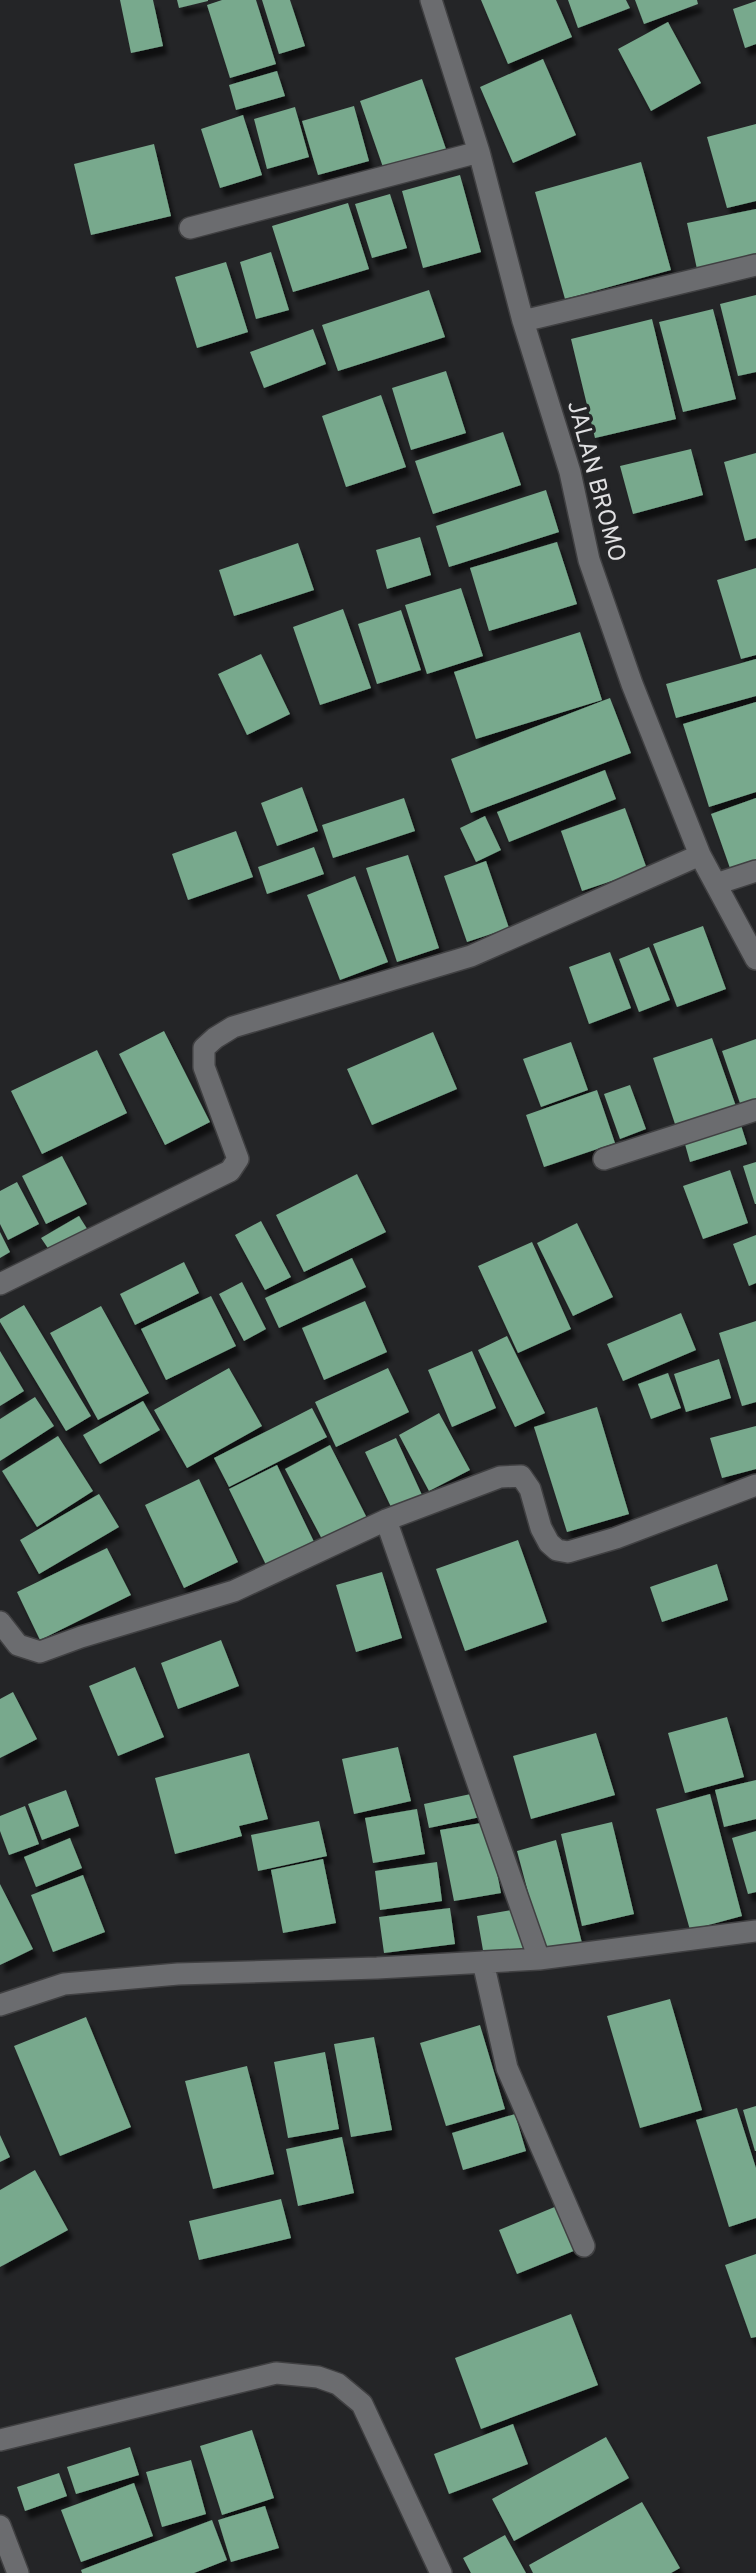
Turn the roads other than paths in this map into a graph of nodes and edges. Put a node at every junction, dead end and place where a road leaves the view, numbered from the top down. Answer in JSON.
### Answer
{"nodes":[{"id":1,"x":431,"y":0,"type":"edge"},
{"id":2,"x":479,"y":152,"type":"junction"},
{"id":3,"x":190,"y":228,"type":"dead end"},
{"id":4,"x":756,"y":265,"type":"edge"},
{"id":5,"x":523,"y":321,"type":"junction"},
{"id":6,"x":700,"y":855,"type":"junction"},
{"id":7,"x":756,"y":871,"type":"edge"},
{"id":8,"x":716,"y":884,"type":"junction"},
{"id":9,"x":756,"y":959,"type":"edge"},
{"id":10,"x":756,"y":1110,"type":"edge"},
{"id":11,"x":604,"y":1158,"type":"dead end"},
{"id":12,"x":0,"y":1284,"type":"edge"},
{"id":13,"x":756,"y":1485,"type":"edge"},
{"id":14,"x":386,"y":1520,"type":"junction"},
{"id":15,"x":0,"y":1622,"type":"edge"},
{"id":16,"x":756,"y":1931,"type":"edge"},
{"id":17,"x":539,"y":1959,"type":"junction"},
{"id":18,"x":483,"y":1962,"type":"junction"},
{"id":19,"x":0,"y":2005,"type":"edge"},
{"id":20,"x":584,"y":2246,"type":"dead end"},
{"id":21,"x":0,"y":2440,"type":"edge"},
{"id":22,"x":0,"y":2526,"type":"edge"},
{"id":23,"x":18,"y":2573,"type":"edge"},
{"id":24,"x":441,"y":2573,"type":"edge"}],
"edges":[{"from":1,"to":2,"type":"street","name":"JALAN BROMO"},
{"from":2,"to":3,"type":"street"},
{"from":2,"to":5,"type":"street","name":"JALAN BROMO"},
{"from":4,"to":5,"type":"street"},
{"from":5,"to":6,"type":"street","name":"JALAN BROMO"},
{"from":6,"to":8,"type":"street","name":"JALAN BROMO"},
{"from":6,"to":12,"type":"street"},
{"from":7,"to":8,"type":"street"},
{"from":8,"to":9,"type":"street","name":"JALAN BROMO"},
{"from":10,"to":11,"type":"street"},
{"from":13,"to":14,"type":"street"},
{"from":14,"to":15,"type":"street"},
{"from":14,"to":17,"type":"street"},
{"from":16,"to":17,"type":"street"},
{"from":17,"to":18,"type":"street"},
{"from":18,"to":19,"type":"street"},
{"from":18,"to":20,"type":"street"},
{"from":21,"to":24,"type":"street"},
{"from":22,"to":23,"type":"street"}]}
